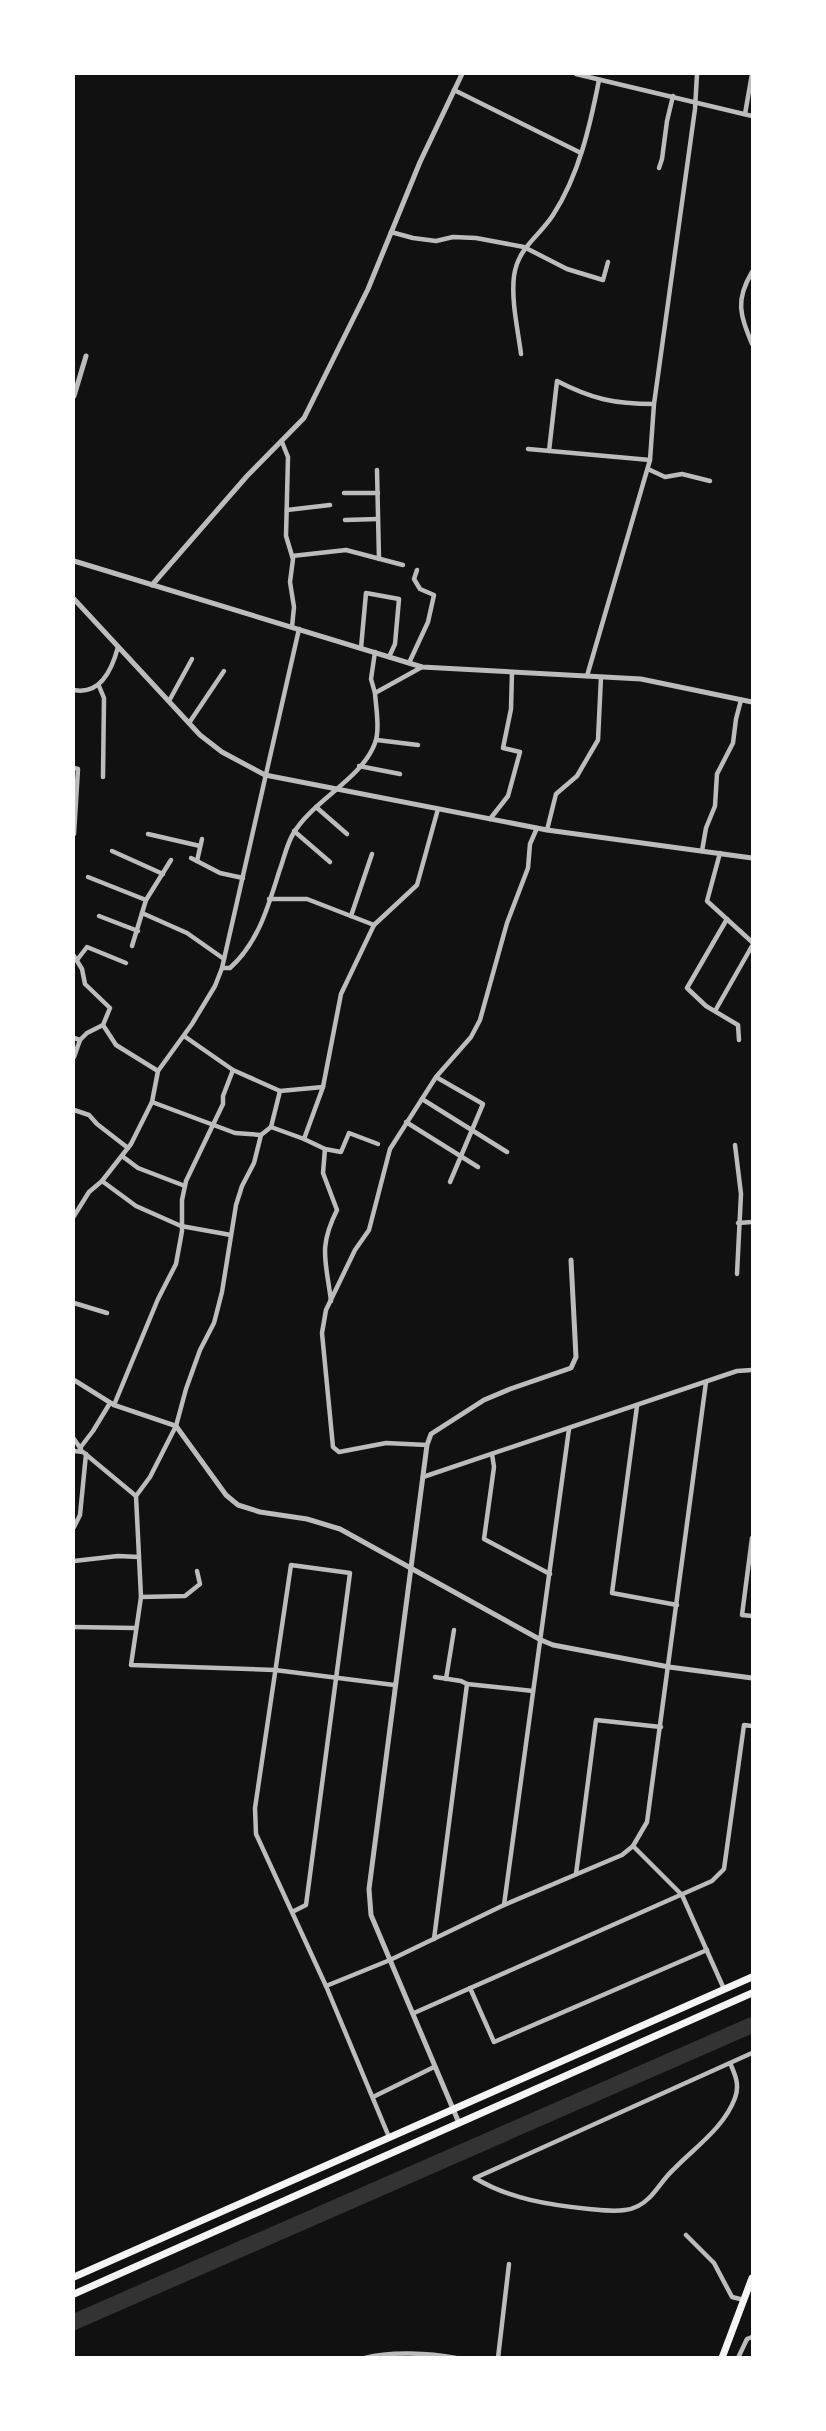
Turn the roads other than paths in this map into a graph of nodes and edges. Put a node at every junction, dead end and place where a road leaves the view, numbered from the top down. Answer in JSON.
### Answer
{"nodes":[{"id":1,"x":462,"y":74,"type":"edge"},
{"id":2,"x":576,"y":74,"type":"edge"},
{"id":3,"x":606,"y":74,"type":"edge"},
{"id":4,"x":697,"y":74,"type":"edge"},
{"id":5,"x":752,"y":74,"type":"edge"},
{"id":6,"x":602,"y":80,"type":"junction"},
{"id":7,"x":454,"y":90,"type":"junction"},
{"id":8,"x":673,"y":96,"type":"junction"},
{"id":9,"x":694,"y":102,"type":"junction"},
{"id":10,"x":745,"y":114,"type":"junction"},
{"id":11,"x":753,"y":116,"type":"edge"},
{"id":12,"x":581,"y":153,"type":"junction"},
{"id":13,"x":659,"y":168,"type":"dead end"},
{"id":14,"x":391,"y":232,"type":"junction"},
{"id":15,"x":524,"y":247,"type":"junction"},
{"id":16,"x":608,"y":262,"type":"dead end"},
{"id":17,"x":753,"y":272,"type":"edge"},
{"id":18,"x":753,"y":344,"type":"edge"},
{"id":19,"x":521,"y":354,"type":"dead end"},
{"id":20,"x":86,"y":356,"type":"dead end"},
{"id":21,"x":74,"y":396,"type":"edge"},
{"id":22,"x":654,"y":404,"type":"junction"},
{"id":23,"x":282,"y":442,"type":"junction"},
{"id":24,"x":528,"y":449,"type":"dead end"},
{"id":25,"x":549,"y":451,"type":"junction"},
{"id":26,"x":650,"y":460,"type":"junction"},
{"id":27,"x":648,"y":469,"type":"junction"},
{"id":28,"x":377,"y":470,"type":"dead end"},
{"id":29,"x":710,"y":481,"type":"dead end"},
{"id":30,"x":344,"y":493,"type":"dead end"},
{"id":31,"x":378,"y":493,"type":"junction"},
{"id":32,"x":330,"y":505,"type":"dead end"},
{"id":33,"x":287,"y":510,"type":"junction"},
{"id":34,"x":378,"y":519,"type":"junction"},
{"id":35,"x":345,"y":520,"type":"dead end"},
{"id":36,"x":292,"y":556,"type":"junction"},
{"id":37,"x":379,"y":559,"type":"junction"},
{"id":38,"x":74,"y":561,"type":"edge"},
{"id":39,"x":403,"y":565,"type":"dead end"},
{"id":40,"x":417,"y":570,"type":"dead end"},
{"id":41,"x":152,"y":585,"type":"junction"},
{"id":42,"x":74,"y":599,"type":"edge"},
{"id":43,"x":292,"y":627,"type":"junction"},
{"id":44,"x":299,"y":629,"type":"junction"},
{"id":45,"x":118,"y":647,"type":"junction"},
{"id":46,"x":361,"y":648,"type":"junction"},
{"id":47,"x":375,"y":652,"type":"junction"},
{"id":48,"x":389,"y":657,"type":"junction"},
{"id":49,"x":192,"y":659,"type":"dead end"},
{"id":50,"x":409,"y":663,"type":"junction"},
{"id":51,"x":422,"y":667,"type":"junction"},
{"id":52,"x":224,"y":671,"type":"dead end"},
{"id":53,"x":512,"y":672,"type":"junction"},
{"id":54,"x":587,"y":676,"type":"junction"},
{"id":55,"x":601,"y":677,"type":"junction"},
{"id":56,"x":99,"y":686,"type":"junction"},
{"id":57,"x":74,"y":690,"type":"edge"},
{"id":58,"x":375,"y":693,"type":"junction"},
{"id":59,"x":741,"y":700,"type":"junction"},
{"id":60,"x":169,"y":701,"type":"junction"},
{"id":61,"x":753,"y":702,"type":"edge"},
{"id":62,"x":189,"y":723,"type":"junction"},
{"id":63,"x":376,"y":740,"type":"junction"},
{"id":64,"x":418,"y":745,"type":"dead end"},
{"id":65,"x":359,"y":766,"type":"junction"},
{"id":66,"x":74,"y":768,"type":"edge"},
{"id":67,"x":400,"y":774,"type":"dead end"},
{"id":68,"x":265,"y":775,"type":"junction"},
{"id":69,"x":103,"y":777,"type":"dead end"},
{"id":70,"x":335,"y":789,"type":"junction"},
{"id":71,"x":316,"y":807,"type":"junction"},
{"id":72,"x":438,"y":809,"type":"junction"},
{"id":73,"x":490,"y":819,"type":"junction"},
{"id":74,"x":537,"y":828,"type":"junction"},
{"id":75,"x":547,"y":830,"type":"junction"},
{"id":76,"x":294,"y":831,"type":"junction"},
{"id":77,"x":74,"y":834,"type":"edge"},
{"id":78,"x":148,"y":834,"type":"dead end"},
{"id":79,"x":347,"y":834,"type":"dead end"},
{"id":80,"x":202,"y":839,"type":"dead end"},
{"id":81,"x":200,"y":846,"type":"junction"},
{"id":82,"x":112,"y":851,"type":"dead end"},
{"id":83,"x":702,"y":851,"type":"junction"},
{"id":84,"x":720,"y":853,"type":"junction"},
{"id":85,"x":372,"y":854,"type":"dead end"},
{"id":86,"x":753,"y":858,"type":"edge"},
{"id":87,"x":171,"y":860,"type":"dead end"},
{"id":88,"x":330,"y":862,"type":"dead end"},
{"id":89,"x":163,"y":873,"type":"junction"},
{"id":90,"x":88,"y":877,"type":"dead end"},
{"id":91,"x":243,"y":878,"type":"junction"},
{"id":92,"x":269,"y":899,"type":"junction"},
{"id":93,"x":146,"y":900,"type":"junction"},
{"id":94,"x":142,"y":913,"type":"junction"},
{"id":95,"x":99,"y":916,"type":"dead end"},
{"id":96,"x":351,"y":916,"type":"junction"},
{"id":97,"x":727,"y":920,"type":"junction"},
{"id":98,"x":374,"y":925,"type":"junction"},
{"id":99,"x":138,"y":931,"type":"junction"},
{"id":100,"x":753,"y":944,"type":"edge"},
{"id":101,"x":132,"y":946,"type":"dead end"},
{"id":102,"x":75,"y":958,"type":"edge"},
{"id":103,"x":224,"y":959,"type":"junction"},
{"id":104,"x":126,"y":963,"type":"dead end"},
{"id":105,"x":222,"y":968,"type":"junction"},
{"id":106,"x":714,"y":1011,"type":"junction"},
{"id":107,"x":103,"y":1025,"type":"junction"},
{"id":108,"x":184,"y":1036,"type":"junction"},
{"id":109,"x":76,"y":1039,"type":"edge"},
{"id":110,"x":739,"y":1040,"type":"dead end"},
{"id":111,"x":74,"y":1057,"type":"edge"},
{"id":112,"x":158,"y":1071,"type":"junction"},
{"id":113,"x":233,"y":1071,"type":"junction"},
{"id":114,"x":436,"y":1077,"type":"junction"},
{"id":115,"x":323,"y":1087,"type":"junction"},
{"id":116,"x":280,"y":1091,"type":"junction"},
{"id":117,"x":422,"y":1099,"type":"junction"},
{"id":118,"x":152,"y":1102,"type":"junction"},
{"id":119,"x":74,"y":1110,"type":"edge"},
{"id":120,"x":406,"y":1122,"type":"junction"},
{"id":121,"x":213,"y":1125,"type":"junction"},
{"id":122,"x":271,"y":1127,"type":"junction"},
{"id":123,"x":472,"y":1129,"type":"junction"},
{"id":124,"x":261,"y":1135,"type":"junction"},
{"id":125,"x":304,"y":1139,"type":"junction"},
{"id":126,"x":378,"y":1144,"type":"dead end"},
{"id":127,"x":735,"y":1145,"type":"dead end"},
{"id":128,"x":128,"y":1148,"type":"junction"},
{"id":129,"x":325,"y":1149,"type":"junction"},
{"id":130,"x":507,"y":1152,"type":"dead end"},
{"id":131,"x":122,"y":1156,"type":"junction"},
{"id":132,"x":461,"y":1157,"type":"junction"},
{"id":133,"x":478,"y":1167,"type":"dead end"},
{"id":134,"x":102,"y":1181,"type":"junction"},
{"id":135,"x":450,"y":1182,"type":"dead end"},
{"id":136,"x":185,"y":1186,"type":"junction"},
{"id":137,"x":74,"y":1215,"type":"edge"},
{"id":138,"x":753,"y":1222,"type":"edge"},
{"id":139,"x":738,"y":1223,"type":"junction"},
{"id":140,"x":181,"y":1226,"type":"junction"},
{"id":141,"x":231,"y":1235,"type":"junction"},
{"id":142,"x":571,"y":1260,"type":"dead end"},
{"id":143,"x":737,"y":1274,"type":"dead end"},
{"id":144,"x":331,"y":1300,"type":"junction"},
{"id":145,"x":74,"y":1303,"type":"edge"},
{"id":146,"x":107,"y":1313,"type":"dead end"},
{"id":147,"x":753,"y":1370,"type":"edge"},
{"id":148,"x":74,"y":1380,"type":"edge"},
{"id":149,"x":706,"y":1382,"type":"junction"},
{"id":150,"x":112,"y":1404,"type":"junction"},
{"id":151,"x":637,"y":1406,"type":"junction"},
{"id":152,"x":176,"y":1426,"type":"junction"},
{"id":153,"x":569,"y":1429,"type":"junction"},
{"id":154,"x":74,"y":1439,"type":"edge"},
{"id":155,"x":427,"y":1444,"type":"junction"},
{"id":156,"x":74,"y":1451,"type":"edge"},
{"id":157,"x":83,"y":1451,"type":"junction"},
{"id":158,"x":492,"y":1454,"type":"junction"},
{"id":159,"x":423,"y":1477,"type":"junction"},
{"id":160,"x":136,"y":1496,"type":"junction"},
{"id":161,"x":74,"y":1527,"type":"edge"},
{"id":162,"x":753,"y":1538,"type":"edge"},
{"id":163,"x":139,"y":1557,"type":"junction"},
{"id":164,"x":74,"y":1561,"type":"edge"},
{"id":165,"x":410,"y":1567,"type":"junction"},
{"id":166,"x":197,"y":1571,"type":"dead end"},
{"id":167,"x":550,"y":1574,"type":"junction"},
{"id":168,"x":141,"y":1597,"type":"junction"},
{"id":169,"x":677,"y":1605,"type":"junction"},
{"id":170,"x":753,"y":1616,"type":"edge"},
{"id":171,"x":74,"y":1627,"type":"edge"},
{"id":172,"x":135,"y":1629,"type":"junction"},
{"id":173,"x":453,"y":1630,"type":"dead end"},
{"id":174,"x":541,"y":1640,"type":"junction"},
{"id":175,"x":669,"y":1667,"type":"junction"},
{"id":176,"x":275,"y":1670,"type":"junction"},
{"id":177,"x":336,"y":1677,"type":"junction"},
{"id":178,"x":435,"y":1677,"type":"dead end"},
{"id":179,"x":753,"y":1678,"type":"edge"},
{"id":180,"x":446,"y":1679,"type":"junction"},
{"id":181,"x":467,"y":1684,"type":"junction"},
{"id":182,"x":394,"y":1685,"type":"junction"},
{"id":183,"x":533,"y":1691,"type":"junction"},
{"id":184,"x":753,"y":1726,"type":"edge"},
{"id":185,"x":661,"y":1727,"type":"junction"},
{"id":186,"x":633,"y":1846,"type":"junction"},
{"id":187,"x":576,"y":1874,"type":"junction"},
{"id":188,"x":682,"y":1895,"type":"junction"},
{"id":189,"x":504,"y":1905,"type":"junction"},
{"id":190,"x":292,"y":1912,"type":"junction"},
{"id":191,"x":434,"y":1939,"type":"junction"},
{"id":192,"x":707,"y":1950,"type":"junction"},
{"id":193,"x":390,"y":1960,"type":"junction"},
{"id":194,"x":753,"y":1977,"type":"edge"},
{"id":195,"x":326,"y":1986,"type":"junction"},
{"id":196,"x":470,"y":1988,"type":"junction"},
{"id":197,"x":724,"y":1989,"type":"junction"},
{"id":198,"x":753,"y":1993,"type":"edge"},
{"id":199,"x":414,"y":2013,"type":"junction"},
{"id":200,"x":753,"y":2053,"type":"edge"},
{"id":201,"x":730,"y":2063,"type":"junction"},
{"id":202,"x":434,"y":2067,"type":"junction"},
{"id":203,"x":373,"y":2097,"type":"junction"},
{"id":204,"x":453,"y":2109,"type":"junction"},
{"id":205,"x":459,"y":2122,"type":"junction"},
{"id":206,"x":389,"y":2137,"type":"junction"},
{"id":207,"x":686,"y":2235,"type":"dead end"},
{"id":208,"x":509,"y":2264,"type":"dead end"},
{"id":209,"x":74,"y":2277,"type":"edge"},
{"id":210,"x":753,"y":2278,"type":"edge"},
{"id":211,"x":74,"y":2294,"type":"edge"},
{"id":212,"x":744,"y":2300,"type":"junction"},
{"id":213,"x":753,"y":2337,"type":"edge"},
{"id":214,"x":365,"y":2358,"type":"edge"},
{"id":215,"x":456,"y":2358,"type":"edge"},
{"id":216,"x":498,"y":2358,"type":"edge"},
{"id":217,"x":722,"y":2358,"type":"edge"},
{"id":218,"x":738,"y":2358,"type":"edge"}],
"edges":[{"from":1,"to":7,"type":"street"},
{"from":2,"to":6,"type":"street"},
{"from":3,"to":6,"type":"street"},
{"from":4,"to":9,"type":"street"},
{"from":5,"to":10,"type":"street"},
{"from":6,"to":8,"type":"street"},
{"from":6,"to":12,"type":"street"},
{"from":7,"to":12,"type":"street"},
{"from":7,"to":14,"type":"street"},
{"from":8,"to":9,"type":"street"},
{"from":8,"to":13,"type":"street"},
{"from":9,"to":10,"type":"street"},
{"from":9,"to":22,"type":"street"},
{"from":10,"to":11,"type":"street"},
{"from":12,"to":15,"type":"street"},
{"from":14,"to":15,"type":"street"},
{"from":14,"to":23,"type":"street"},
{"from":15,"to":16,"type":"street"},
{"from":15,"to":19,"type":"street"},
{"from":17,"to":18,"type":"street"},
{"from":20,"to":21,"type":"street"},
{"from":22,"to":25,"type":"street"},
{"from":22,"to":26,"type":"street"},
{"from":23,"to":33,"type":"street"},
{"from":23,"to":41,"type":"street"},
{"from":24,"to":25,"type":"street"},
{"from":25,"to":26,"type":"street"},
{"from":26,"to":27,"type":"street"},
{"from":27,"to":29,"type":"street"},
{"from":27,"to":54,"type":"street"},
{"from":28,"to":31,"type":"street"},
{"from":30,"to":31,"type":"street"},
{"from":31,"to":34,"type":"street"},
{"from":32,"to":33,"type":"street"},
{"from":33,"to":36,"type":"street"},
{"from":34,"to":35,"type":"street"},
{"from":34,"to":37,"type":"street"},
{"from":36,"to":37,"type":"street"},
{"from":36,"to":43,"type":"street"},
{"from":37,"to":39,"type":"street"},
{"from":38,"to":41,"type":"street"},
{"from":40,"to":50,"type":"street"},
{"from":41,"to":43,"type":"street"},
{"from":42,"to":45,"type":"street"},
{"from":43,"to":44,"type":"street"},
{"from":44,"to":46,"type":"street"},
{"from":44,"to":68,"type":"street"},
{"from":45,"to":56,"type":"street"},
{"from":45,"to":60,"type":"street"},
{"from":46,"to":47,"type":"street"},
{"from":46,"to":48,"type":"street"},
{"from":47,"to":48,"type":"street"},
{"from":47,"to":58,"type":"street"},
{"from":48,"to":50,"type":"street"},
{"from":49,"to":60,"type":"street"},
{"from":50,"to":51,"type":"street"},
{"from":51,"to":53,"type":"street"},
{"from":51,"to":58,"type":"street"},
{"from":52,"to":62,"type":"street"},
{"from":53,"to":54,"type":"street"},
{"from":53,"to":73,"type":"street"},
{"from":54,"to":55,"type":"street"},
{"from":55,"to":59,"type":"street"},
{"from":55,"to":75,"type":"street"},
{"from":56,"to":57,"type":"street"},
{"from":56,"to":69,"type":"street"},
{"from":58,"to":63,"type":"street"},
{"from":59,"to":61,"type":"street"},
{"from":59,"to":83,"type":"street"},
{"from":60,"to":62,"type":"street"},
{"from":62,"to":68,"type":"street"},
{"from":63,"to":64,"type":"street"},
{"from":63,"to":65,"type":"street"},
{"from":65,"to":67,"type":"street"},
{"from":65,"to":70,"type":"street"},
{"from":66,"to":77,"type":"street"},
{"from":68,"to":70,"type":"street"},
{"from":68,"to":91,"type":"street"},
{"from":70,"to":71,"type":"street"},
{"from":70,"to":72,"type":"street"},
{"from":71,"to":76,"type":"street"},
{"from":71,"to":79,"type":"street"},
{"from":72,"to":73,"type":"street"},
{"from":72,"to":98,"type":"street"},
{"from":73,"to":74,"type":"street"},
{"from":74,"to":75,"type":"street"},
{"from":74,"to":114,"type":"street"},
{"from":75,"to":83,"type":"street"},
{"from":76,"to":88,"type":"street"},
{"from":76,"to":92,"type":"street"},
{"from":78,"to":81,"type":"street"},
{"from":80,"to":81,"type":"street"},
{"from":81,"to":91,"type":"street"},
{"from":82,"to":89,"type":"street"},
{"from":83,"to":84,"type":"street"},
{"from":84,"to":86,"type":"street"},
{"from":84,"to":97,"type":"street"},
{"from":85,"to":96,"type":"street"},
{"from":87,"to":89,"type":"street"},
{"from":89,"to":93,"type":"street"},
{"from":90,"to":93,"type":"street"},
{"from":91,"to":103,"type":"street"},
{"from":92,"to":96,"type":"street"},
{"from":92,"to":105,"type":"street"},
{"from":93,"to":94,"type":"street"},
{"from":94,"to":99,"type":"street"},
{"from":94,"to":103,"type":"street"},
{"from":95,"to":99,"type":"street"},
{"from":96,"to":98,"type":"street"},
{"from":97,"to":100,"type":"street"},
{"from":97,"to":106,"type":"street"},
{"from":98,"to":115,"type":"street"},
{"from":99,"to":101,"type":"street"},
{"from":100,"to":106,"type":"street"},
{"from":102,"to":104,"type":"street"},
{"from":102,"to":107,"type":"street"},
{"from":103,"to":105,"type":"street"},
{"from":105,"to":108,"type":"street"},
{"from":106,"to":110,"type":"street"},
{"from":107,"to":109,"type":"street"},
{"from":107,"to":112,"type":"street"},
{"from":108,"to":112,"type":"street"},
{"from":108,"to":113,"type":"street"},
{"from":109,"to":111,"type":"street"},
{"from":112,"to":118,"type":"street"},
{"from":113,"to":116,"type":"street"},
{"from":113,"to":121,"type":"street"},
{"from":114,"to":117,"type":"street"},
{"from":114,"to":123,"type":"street"},
{"from":115,"to":116,"type":"street"},
{"from":115,"to":125,"type":"street"},
{"from":116,"to":122,"type":"street"},
{"from":117,"to":120,"type":"street"},
{"from":117,"to":123,"type":"street"},
{"from":118,"to":121,"type":"street"},
{"from":118,"to":128,"type":"street"},
{"from":119,"to":128,"type":"street"},
{"from":120,"to":132,"type":"street"},
{"from":120,"to":144,"type":"street"},
{"from":121,"to":124,"type":"street"},
{"from":121,"to":136,"type":"street"},
{"from":122,"to":124,"type":"street"},
{"from":122,"to":125,"type":"street"},
{"from":123,"to":130,"type":"street"},
{"from":123,"to":132,"type":"street"},
{"from":124,"to":141,"type":"street"},
{"from":125,"to":129,"type":"street"},
{"from":126,"to":129,"type":"street"},
{"from":127,"to":139,"type":"street"},
{"from":128,"to":131,"type":"street"},
{"from":129,"to":144,"type":"street"},
{"from":131,"to":134,"type":"street"},
{"from":131,"to":136,"type":"street"},
{"from":132,"to":133,"type":"street"},
{"from":132,"to":135,"type":"street"},
{"from":134,"to":137,"type":"street"},
{"from":134,"to":140,"type":"street"},
{"from":136,"to":140,"type":"street"},
{"from":138,"to":139,"type":"street"},
{"from":139,"to":143,"type":"street"},
{"from":140,"to":141,"type":"street"},
{"from":140,"to":150,"type":"street"},
{"from":141,"to":152,"type":"street"},
{"from":142,"to":155,"type":"street"},
{"from":144,"to":155,"type":"street"},
{"from":145,"to":146,"type":"street"},
{"from":147,"to":149,"type":"street"},
{"from":148,"to":150,"type":"street"},
{"from":149,"to":151,"type":"street"},
{"from":149,"to":169,"type":"street"},
{"from":150,"to":152,"type":"street"},
{"from":150,"to":157,"type":"street"},
{"from":151,"to":153,"type":"street"},
{"from":151,"to":169,"type":"street"},
{"from":152,"to":160,"type":"street"},
{"from":152,"to":165,"type":"street"},
{"from":153,"to":158,"type":"street"},
{"from":153,"to":167,"type":"street"},
{"from":154,"to":157,"type":"street"},
{"from":155,"to":159,"type":"street"},
{"from":156,"to":157,"type":"street"},
{"from":157,"to":160,"type":"street"},
{"from":157,"to":161,"type":"street"},
{"from":158,"to":159,"type":"street"},
{"from":158,"to":167,"type":"street"},
{"from":159,"to":165,"type":"street"},
{"from":160,"to":163,"type":"street"},
{"from":162,"to":170,"type":"street"},
{"from":163,"to":164,"type":"street"},
{"from":163,"to":168,"type":"street"},
{"from":165,"to":174,"type":"street"},
{"from":165,"to":182,"type":"street"},
{"from":166,"to":168,"type":"street"},
{"from":167,"to":174,"type":"street"},
{"from":168,"to":172,"type":"street"},
{"from":169,"to":175,"type":"street"},
{"from":171,"to":172,"type":"street"},
{"from":172,"to":176,"type":"street"},
{"from":173,"to":180,"type":"street"},
{"from":174,"to":175,"type":"street"},
{"from":174,"to":183,"type":"street"},
{"from":175,"to":179,"type":"street"},
{"from":175,"to":185,"type":"street"},
{"from":176,"to":177,"type":"street"},
{"from":176,"to":177,"type":"street"},
{"from":176,"to":190,"type":"street"},
{"from":177,"to":182,"type":"street"},
{"from":177,"to":190,"type":"street"},
{"from":178,"to":180,"type":"street"},
{"from":180,"to":181,"type":"street"},
{"from":181,"to":183,"type":"street"},
{"from":181,"to":191,"type":"street"},
{"from":182,"to":193,"type":"street"},
{"from":183,"to":189,"type":"street"},
{"from":184,"to":188,"type":"street"},
{"from":185,"to":186,"type":"street"},
{"from":185,"to":187,"type":"street"},
{"from":186,"to":187,"type":"street"},
{"from":186,"to":188,"type":"street"},
{"from":187,"to":189,"type":"street"},
{"from":188,"to":192,"type":"street"},
{"from":188,"to":196,"type":"street"},
{"from":189,"to":191,"type":"street"},
{"from":190,"to":195,"type":"street"},
{"from":191,"to":193,"type":"street"},
{"from":192,"to":196,"type":"street"},
{"from":192,"to":197,"type":"street"},
{"from":193,"to":195,"type":"street"},
{"from":193,"to":199,"type":"street"},
{"from":194,"to":197,"type":"main road"},
{"from":195,"to":203,"type":"street"},
{"from":196,"to":199,"type":"street"},
{"from":197,"to":204,"type":"main road"},
{"from":198,"to":205,"type":"main road"},
{"from":199,"to":202,"type":"street"},
{"from":200,"to":201,"type":"street"},
{"from":201,"to":201,"type":"street"},
{"from":202,"to":203,"type":"street"},
{"from":202,"to":204,"type":"street"},
{"from":203,"to":206,"type":"street"},
{"from":204,"to":205,"type":"street"},
{"from":204,"to":206,"type":"main road"},
{"from":205,"to":211,"type":"main road"},
{"from":206,"to":209,"type":"main road"},
{"from":207,"to":212,"type":"street"},
{"from":208,"to":216,"type":"street"},
{"from":210,"to":212,"type":"main road"},
{"from":212,"to":217,"type":"main road"},
{"from":213,"to":218,"type":"street"},
{"from":214,"to":215,"type":"street"}]}
